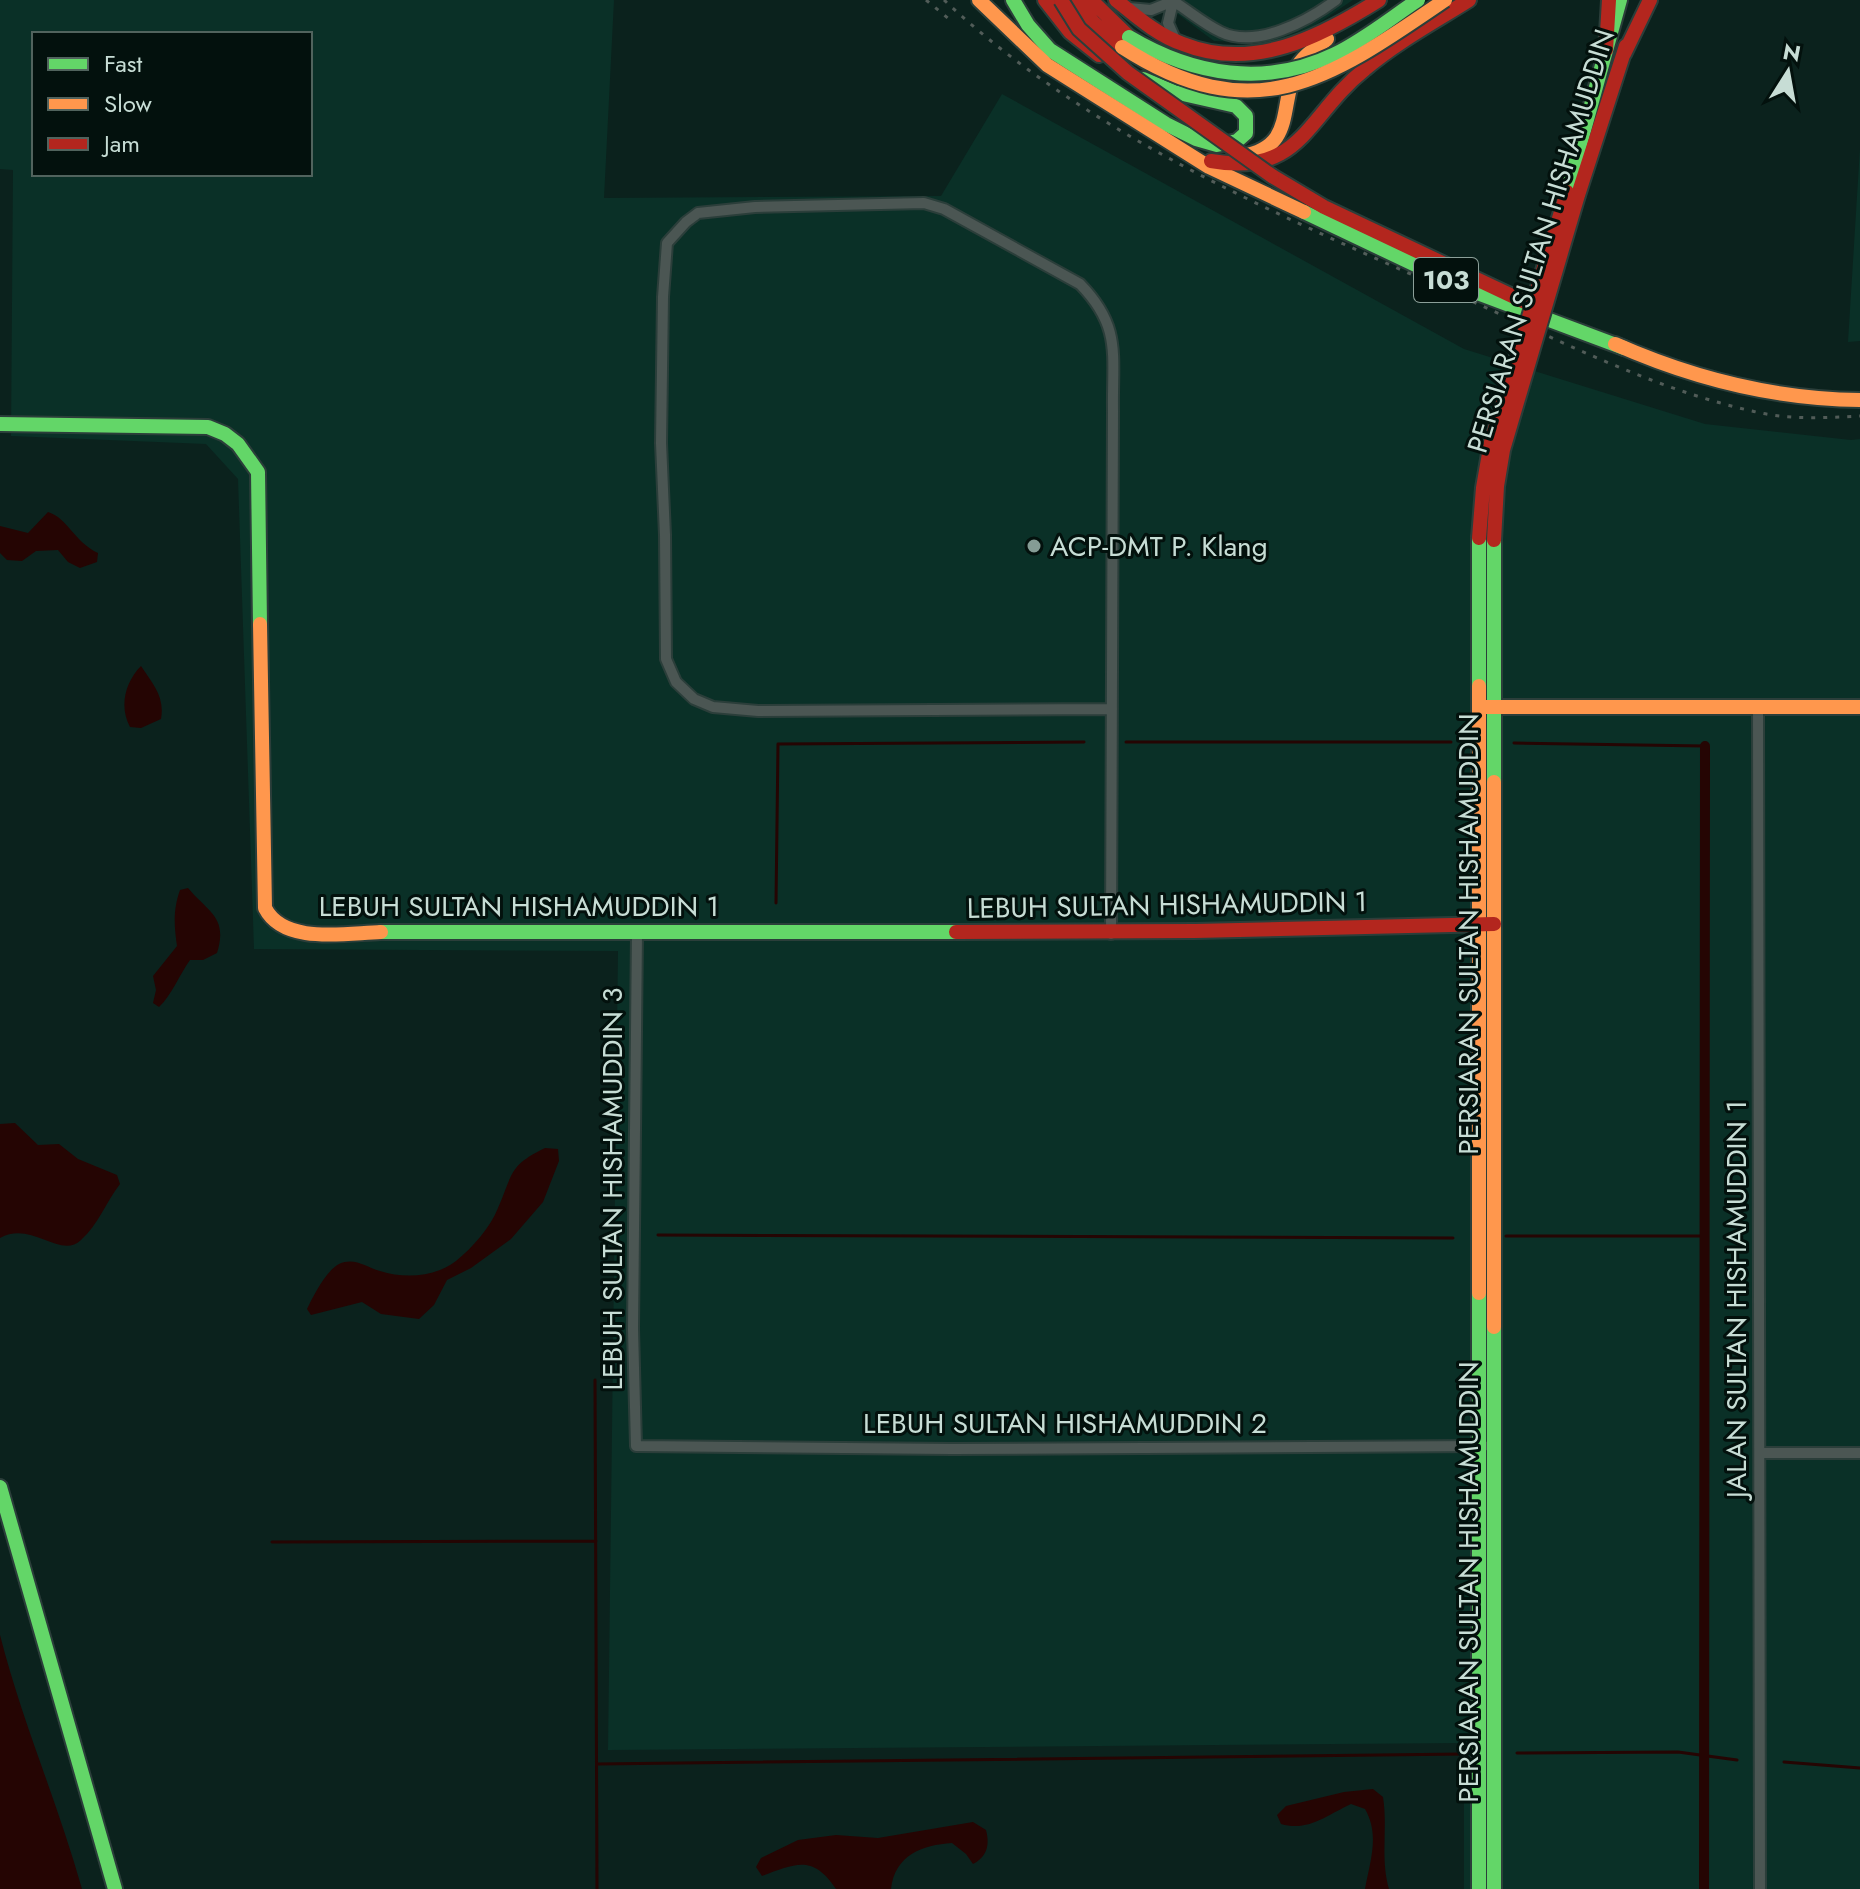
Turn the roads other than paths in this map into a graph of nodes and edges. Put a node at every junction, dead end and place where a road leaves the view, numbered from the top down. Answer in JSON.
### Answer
{"nodes":[{"id":1,"x":979,"y":0,"type":"edge"},
{"id":2,"x":1013,"y":0,"type":"edge"},
{"id":3,"x":1045,"y":0,"type":"edge"},
{"id":4,"x":1061,"y":0,"type":"edge"},
{"id":5,"x":1075,"y":0,"type":"edge"},
{"id":6,"x":1091,"y":0,"type":"edge"},
{"id":7,"x":1174,"y":0,"type":"edge"},
{"id":8,"x":1336,"y":0,"type":"edge"},
{"id":9,"x":1379,"y":0,"type":"edge"},
{"id":10,"x":1418,"y":0,"type":"edge"},
{"id":11,"x":1445,"y":0,"type":"edge"},
{"id":12,"x":1469,"y":0,"type":"edge"},
{"id":13,"x":1609,"y":0,"type":"edge"},
{"id":14,"x":1620,"y":0,"type":"edge"},
{"id":15,"x":1640,"y":0,"type":"edge"},
{"id":16,"x":1650,"y":0,"type":"edge"},
{"id":17,"x":1117,"y":1,"type":"edge"},
{"id":18,"x":1349,"y":20,"type":"junction"},
{"id":19,"x":1125,"y":42,"type":"junction"},
{"id":20,"x":1185,"y":46,"type":"junction"},
{"id":21,"x":1606,"y":50,"type":"junction"},
{"id":22,"x":1624,"y":54,"type":"junction"},
{"id":23,"x":1128,"y":73,"type":"junction"},
{"id":24,"x":1183,"y":142,"type":"junction"},
{"id":25,"x":1573,"y":193,"type":"junction"},
{"id":26,"x":1624,"y":348,"type":"junction"},
{"id":27,"x":1860,"y":400,"type":"edge"},
{"id":28,"x":2,"y":424,"type":"edge"},
{"id":29,"x":1487,"y":539,"type":"junction"},
{"id":30,"x":1478,"y":706,"type":"junction"},
{"id":31,"x":1494,"y":707,"type":"junction"},
{"id":32,"x":1860,"y":707,"type":"edge"},
{"id":33,"x":1112,"y":709,"type":"junction"},
{"id":34,"x":1758,"y":709,"type":"junction"},
{"id":35,"x":1494,"y":924,"type":"junction"},
{"id":36,"x":1478,"y":925,"type":"junction"},
{"id":37,"x":637,"y":932,"type":"junction"},
{"id":38,"x":1111,"y":934,"type":"junction"},
{"id":39,"x":1478,"y":1445,"type":"junction"},
{"id":40,"x":636,"y":1446,"type":"joint"},
{"id":41,"x":1494,"y":1446,"type":"junction"},
{"id":42,"x":1760,"y":1453,"type":"junction"},
{"id":43,"x":1860,"y":1453,"type":"edge"},
{"id":44,"x":0,"y":1487,"type":"edge"},
{"id":45,"x":115,"y":1889,"type":"edge"},
{"id":46,"x":1479,"y":1889,"type":"edge"},
{"id":47,"x":1494,"y":1889,"type":"edge"},
{"id":48,"x":1760,"y":1889,"type":"edge"}],
"edges":[{"from":1,"to":24,"type":"street","number":"103"},
{"from":2,"to":24,"type":"street"},
{"from":3,"to":23,"type":"street","bridge":true},
{"from":4,"to":23,"type":"street","bridge":true},
{"from":4,"to":24,"type":"street"},
{"from":5,"to":19,"type":"street"},
{"from":6,"to":19,"type":"street"},
{"from":7,"to":8,"type":"street"},
{"from":7,"to":17,"type":"street"},
{"from":7,"to":20,"type":"street"},
{"from":9,"to":18,"type":"street"},
{"from":10,"to":19,"type":"street","bridge":true},
{"from":11,"to":19,"type":"street","bridge":true},
{"from":12,"to":24,"type":"street"},
{"from":13,"to":21,"type":"street"},
{"from":14,"to":21,"type":"street","name":"PERSIARAN SULTAN HISHAMUDDIN"},
{"from":15,"to":22,"type":"street","name":"PERSIARAN SULTAN HISHAMUDDIN"},
{"from":16,"to":22,"type":"street"},
{"from":17,"to":20,"type":"street"},
{"from":18,"to":20,"type":"street"},
{"from":18,"to":24,"type":"street"},
{"from":21,"to":25,"type":"street","name":"PERSIARAN SULTAN HISHAMUDDIN"},
{"from":22,"to":25,"type":"street","name":"PERSIARAN SULTAN HISHAMUDDIN"},
{"from":23,"to":26,"type":"street","bridge":true},
{"from":24,"to":26,"type":"street","number":"103"},
{"from":25,"to":29,"type":"street","name":"PERSIARAN SULTAN HISHAMUDDIN","bridge":true},
{"from":26,"to":27,"type":"street","number":"103"},
{"from":28,"to":37,"type":"street","name":"LEBUH SULTAN HISHAMUDDIN 1"},
{"from":29,"to":30,"type":"street","name":"PERSIARAN SULTAN HISHAMUDDIN"},
{"from":29,"to":31,"type":"street","name":"PERSIARAN SULTAN HISHAMUDDIN"},
{"from":30,"to":31,"type":"street"},
{"from":30,"to":36,"type":"street","name":"PERSIARAN SULTAN HISHAMUDDIN"},
{"from":31,"to":34,"type":"street"},
{"from":31,"to":35,"type":"street","name":"PERSIARAN SULTAN HISHAMUDDIN"},
{"from":32,"to":34,"type":"street"},
{"from":33,"to":33,"type":"street"},
{"from":33,"to":38,"type":"street"},
{"from":34,"to":42,"type":"street","name":"JALAN SULTAN HISHAMUDDIN 1"},
{"from":35,"to":36,"type":"street","name":"LEBUH SULTAN HISHAMUDDIN 1"},
{"from":35,"to":41,"type":"street","name":"PERSIARAN SULTAN HISHAMUDDIN"},
{"from":36,"to":38,"type":"street","name":"LEBUH SULTAN HISHAMUDDIN 1"},
{"from":36,"to":39,"type":"street","name":"PERSIARAN SULTAN HISHAMUDDIN"},
{"from":37,"to":38,"type":"street","name":"LEBUH SULTAN HISHAMUDDIN 1"},
{"from":37,"to":40,"type":"street","name":"LEBUH SULTAN HISHAMUDDIN 3"},
{"from":39,"to":40,"type":"street","name":"LEBUH SULTAN HISHAMUDDIN 2"},
{"from":39,"to":41,"type":"street","name":"LEBUH SULTAN HISHAMUDDIN 2"},
{"from":39,"to":46,"type":"street","name":"PERSIARAN SULTAN HISHAMUDDIN"},
{"from":41,"to":47,"type":"street","name":"PERSIARAN SULTAN HISHAMUDDIN"},
{"from":42,"to":43,"type":"street"},
{"from":42,"to":48,"type":"street","name":"JALAN SULTAN HISHAMUDDIN 1"},
{"from":44,"to":45,"type":"street"}]}
